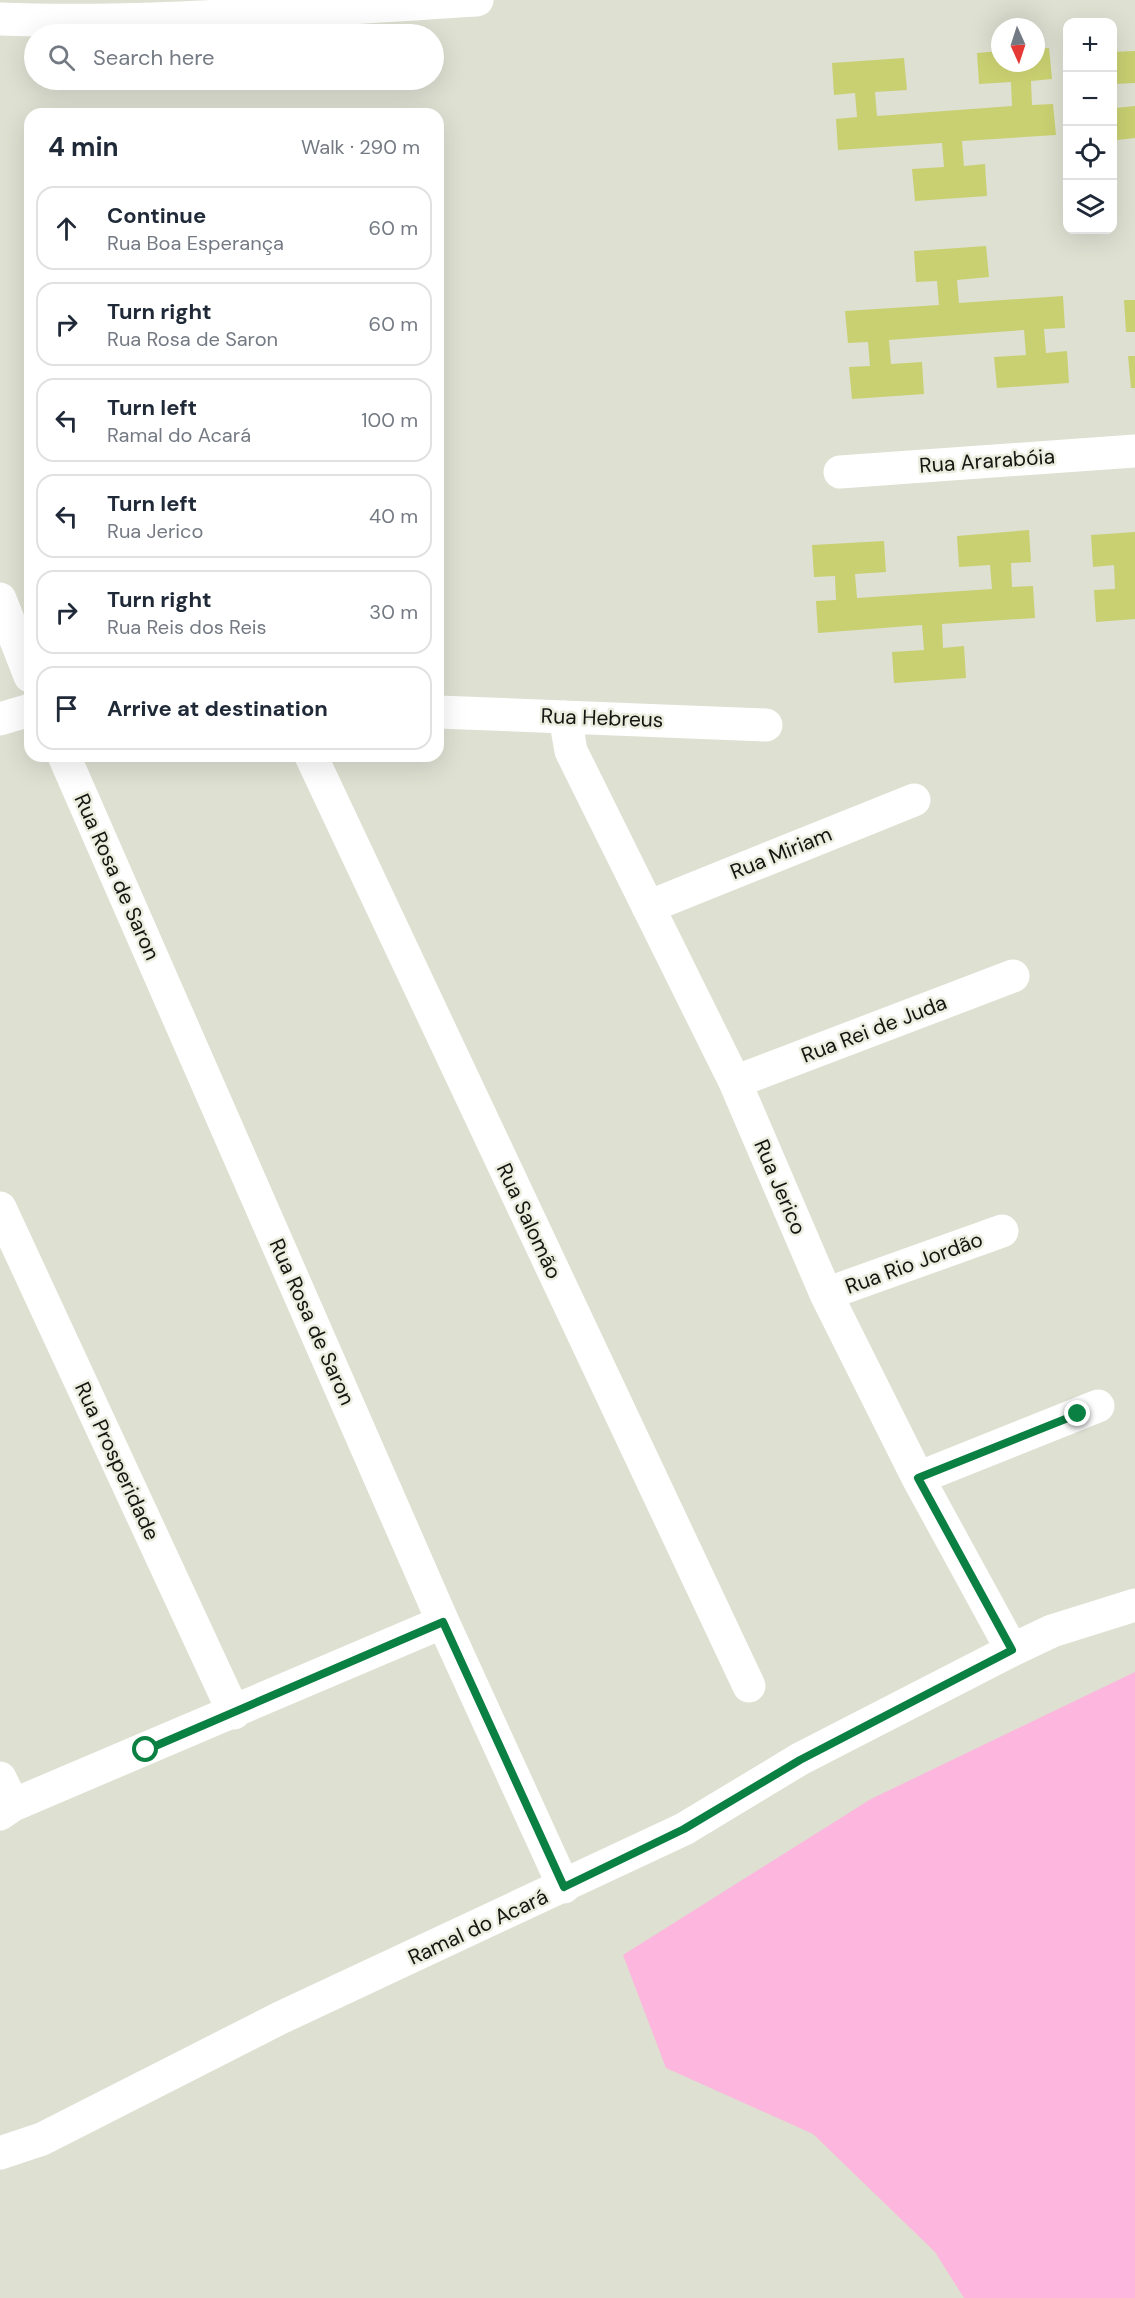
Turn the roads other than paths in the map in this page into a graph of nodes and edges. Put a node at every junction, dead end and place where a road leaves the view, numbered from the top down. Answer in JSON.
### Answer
{"nodes":[{"id":1,"x":477,"y":0,"type":"edge"},
{"id":2,"x":0,"y":19,"type":"edge"},
{"id":3,"x":1135,"y":450,"type":"edge"},
{"id":4,"x":840,"y":472,"type":"dead end"},
{"id":5,"x":0,"y":599,"type":"edge"},
{"id":6,"x":24,"y":661,"type":"edge"},
{"id":7,"x":24,"y":712,"type":"edge"},
{"id":8,"x":444,"y":712,"type":"edge"},
{"id":9,"x":565,"y":717,"type":"junction"},
{"id":10,"x":0,"y":718,"type":"edge"},
{"id":11,"x":766,"y":725,"type":"dead end"},
{"id":12,"x":67,"y":762,"type":"edge"},
{"id":13,"x":314,"y":762,"type":"edge"},
{"id":14,"x":914,"y":800,"type":"dead end"},
{"id":15,"x":648,"y":907,"type":"junction"},
{"id":16,"x":1013,"y":976,"type":"dead end"},
{"id":17,"x":735,"y":1082,"type":"junction"},
{"id":18,"x":0,"y":1208,"type":"edge"},
{"id":19,"x":1002,"y":1231,"type":"dead end"},
{"id":20,"x":826,"y":1294,"type":"junction"},
{"id":21,"x":1098,"y":1406,"type":"dead end"},
{"id":22,"x":918,"y":1478,"type":"junction"},
{"id":23,"x":1135,"y":1605,"type":"edge"},
{"id":24,"x":443,"y":1622,"type":"junction"},
{"id":25,"x":1012,"y":1650,"type":"junction"},
{"id":26,"x":749,"y":1686,"type":"dead end"},
{"id":27,"x":234,"y":1713,"type":"junction"},
{"id":28,"x":4,"y":1799,"type":"edge"},
{"id":29,"x":564,"y":1887,"type":"junction"},
{"id":30,"x":0,"y":2153,"type":"edge"}],
"edges":[{"from":1,"to":2,"type":"street"},
{"from":3,"to":4,"type":"street","name":"Rua Ararabóia"},
{"from":5,"to":6,"type":"street"},
{"from":7,"to":10,"type":"street"},
{"from":8,"to":9,"type":"street","name":"Rua Hebreus"},
{"from":9,"to":11,"type":"street","name":"Rua Hebreus"},
{"from":9,"to":15,"type":"street","name":"Rua Jerico"},
{"from":12,"to":24,"type":"street","name":"Rua Rosa de Saron"},
{"from":13,"to":26,"type":"street","name":"Rua Salomão"},
{"from":14,"to":15,"type":"street","name":"Rua Miriam"},
{"from":15,"to":17,"type":"street","name":"Rua Jerico"},
{"from":16,"to":17,"type":"street","name":"Rua Rei de Juda"},
{"from":17,"to":20,"type":"street","name":"Rua Jerico"},
{"from":18,"to":27,"type":"street","name":"Rua Prosperidade"},
{"from":19,"to":20,"type":"street","name":"Rua Rio Jordão"},
{"from":20,"to":22,"type":"street","name":"Rua Jerico"},
{"from":21,"to":22,"type":"street"},
{"from":22,"to":25,"type":"street","name":"Rua Jerico"},
{"from":23,"to":25,"type":"street","name":"Ramal do Acará"},
{"from":24,"to":27,"type":"street"},
{"from":24,"to":29,"type":"street","name":"Rua Rosa de Saron"},
{"from":25,"to":29,"type":"street","name":"Ramal do Acará"},
{"from":27,"to":28,"type":"street"},
{"from":29,"to":30,"type":"street","name":"Ramal do Acará"}]}
